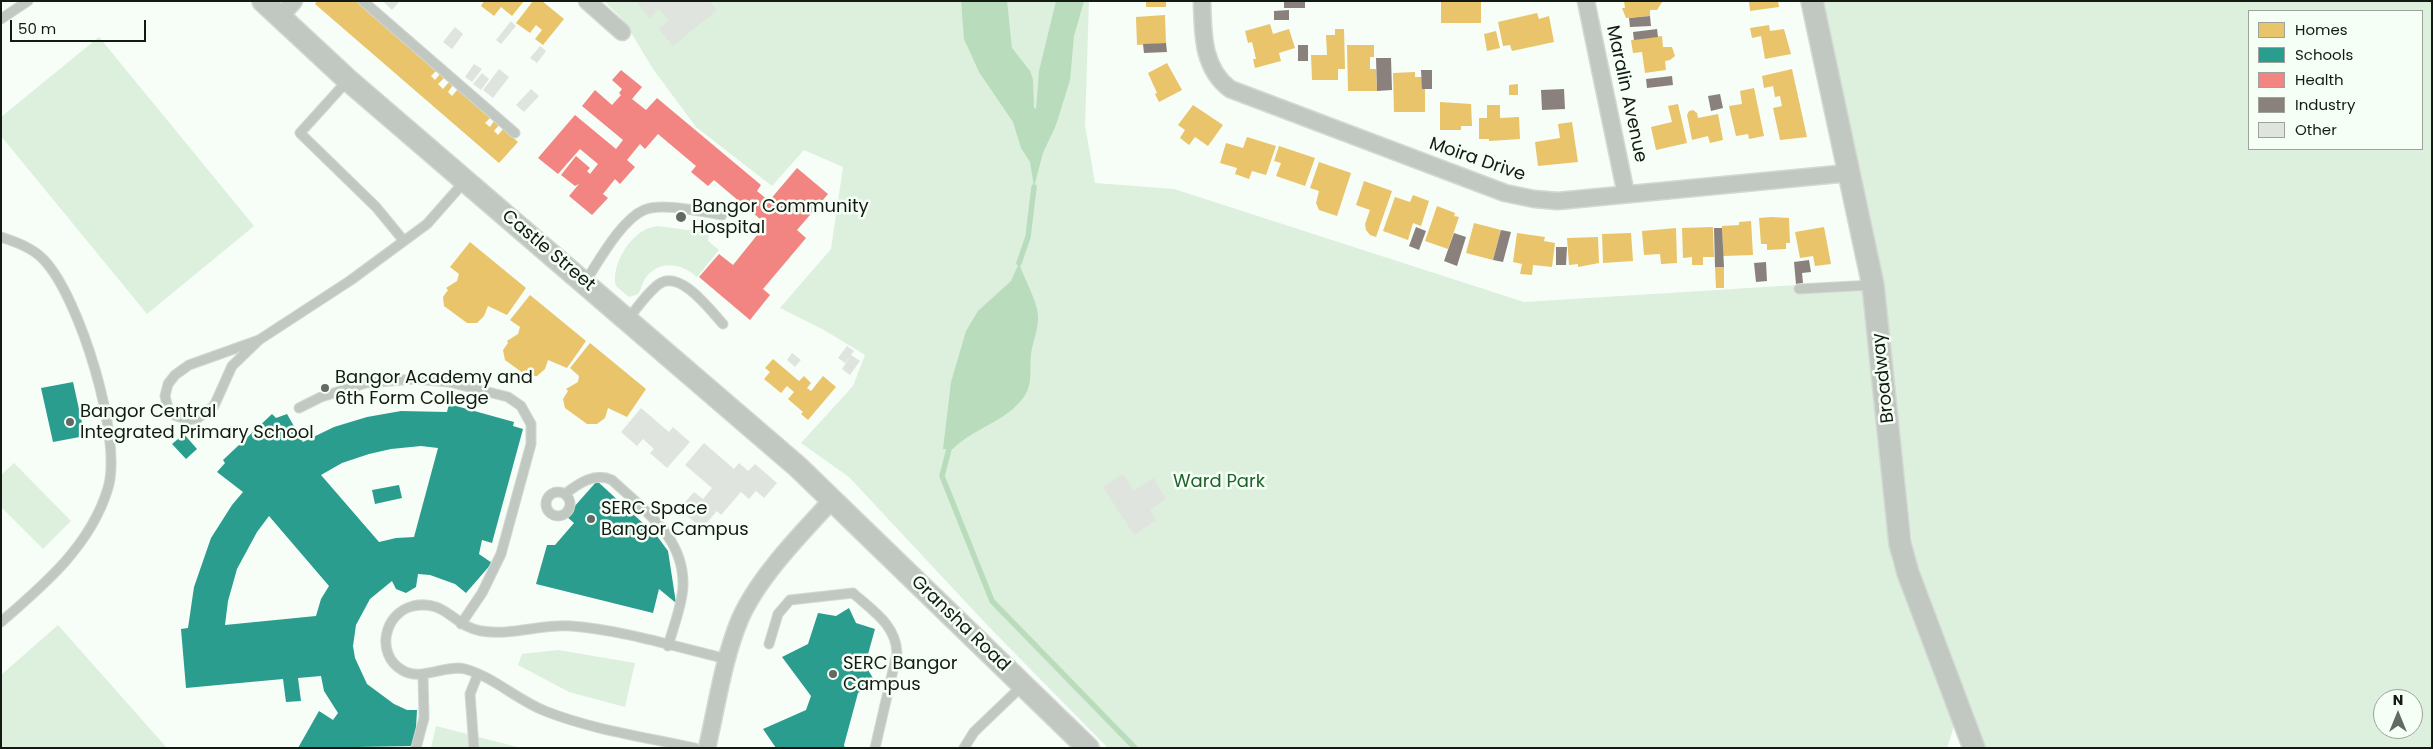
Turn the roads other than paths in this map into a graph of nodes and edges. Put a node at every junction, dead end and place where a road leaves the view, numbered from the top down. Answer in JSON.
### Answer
{"nodes":[{"id":1,"x":28,"y":1,"type":"edge"},
{"id":2,"x":263,"y":1,"type":"edge"},
{"id":3,"x":294,"y":1,"type":"edge"},
{"id":4,"x":364,"y":1,"type":"edge"},
{"id":5,"x":587,"y":1,"type":"edge"},
{"id":6,"x":1202,"y":1,"type":"edge"},
{"id":7,"x":1586,"y":1,"type":"edge"},
{"id":8,"x":1812,"y":1,"type":"edge"},
{"id":9,"x":280,"y":17,"type":"junction"},
{"id":10,"x":2,"y":18,"type":"edge"},
{"id":11,"x":622,"y":32,"type":"dead end"},
{"id":12,"x":348,"y":80,"type":"junction"},
{"id":13,"x":515,"y":133,"type":"dead end"},
{"id":14,"x":1849,"y":173,"type":"junction"},
{"id":15,"x":465,"y":181,"type":"junction"},
{"id":16,"x":1626,"y":194,"type":"junction"},
{"id":17,"x":722,"y":215,"type":"dead end"},
{"id":18,"x":1,"y":237,"type":"edge"},
{"id":19,"x":404,"y":241,"type":"junction"},
{"id":20,"x":585,"y":282,"type":"junction"},
{"id":21,"x":1873,"y":285,"type":"junction"},
{"id":22,"x":1799,"y":289,"type":"dead end"},
{"id":23,"x":628,"y":319,"type":"junction"},
{"id":24,"x":723,"y":324,"type":"dead end"},
{"id":25,"x":259,"y":340,"type":"junction"},
{"id":26,"x":299,"y":408,"type":"dead end"},
{"id":27,"x":565,"y":494,"type":"dead end"},
{"id":28,"x":833,"y":499,"type":"junction"},
{"id":29,"x":1,"y":622,"type":"edge"},
{"id":30,"x":461,"y":624,"type":"junction"},
{"id":31,"x":769,"y":644,"type":"dead end"},
{"id":32,"x":668,"y":646,"type":"junction"},
{"id":33,"x":727,"y":659,"type":"junction"},
{"id":34,"x":423,"y":674,"type":"junction"},
{"id":35,"x":478,"y":674,"type":"junction"},
{"id":36,"x":1023,"y":685,"type":"junction"},
{"id":37,"x":416,"y":748,"type":"edge"},
{"id":38,"x":474,"y":748,"type":"edge"},
{"id":39,"x":695,"y":748,"type":"edge"},
{"id":40,"x":707,"y":748,"type":"edge"},
{"id":41,"x":875,"y":748,"type":"edge"},
{"id":42,"x":964,"y":748,"type":"edge"},
{"id":43,"x":1088,"y":748,"type":"edge"},
{"id":44,"x":1974,"y":748,"type":"edge"}],
"edges":[{"from":1,"to":10,"type":"lane"},
{"from":2,"to":9,"type":"street","name":"Castle Street"},
{"from":3,"to":9,"type":"street"},
{"from":4,"to":13,"type":"lane"},
{"from":5,"to":11,"type":"street"},
{"from":6,"to":16,"type":"street","name":"Moira Drive"},
{"from":7,"to":16,"type":"street","name":"Maralin Avenue"},
{"from":8,"to":14,"type":"street","name":"Broadway"},
{"from":9,"to":12,"type":"street","name":"Castle Street"},
{"from":12,"to":15,"type":"street","name":"Castle Street"},
{"from":12,"to":19,"type":"lane"},
{"from":14,"to":16,"type":"street","name":"Moira Drive"},
{"from":14,"to":21,"type":"street","name":"Broadway"},
{"from":15,"to":19,"type":"lane"},
{"from":15,"to":20,"type":"street","name":"Castle Street"},
{"from":17,"to":20,"type":"lane"},
{"from":18,"to":29,"type":"lane"},
{"from":19,"to":25,"type":"lane"},
{"from":20,"to":23,"type":"street","name":"Castle Street"},
{"from":21,"to":22,"type":"lane"},
{"from":21,"to":44,"type":"street","name":"Broadway"},
{"from":23,"to":24,"type":"lane"},
{"from":23,"to":28,"type":"street","name":"Castle Street"},
{"from":25,"to":25,"type":"lane"},
{"from":26,"to":30,"type":"lane"},
{"from":27,"to":32,"type":"lane"},
{"from":28,"to":33,"type":"street"},
{"from":28,"to":36,"type":"street","name":"Gransha Road"},
{"from":30,"to":32,"type":"lane"},
{"from":30,"to":34,"type":"lane"},
{"from":31,"to":41,"type":"lane"},
{"from":32,"to":33,"type":"lane"},
{"from":33,"to":40,"type":"street"},
{"from":34,"to":35,"type":"lane"},
{"from":34,"to":37,"type":"lane"},
{"from":35,"to":38,"type":"lane"},
{"from":35,"to":39,"type":"lane"},
{"from":36,"to":42,"type":"lane"},
{"from":36,"to":43,"type":"street","name":"Gransha Road"}]}
